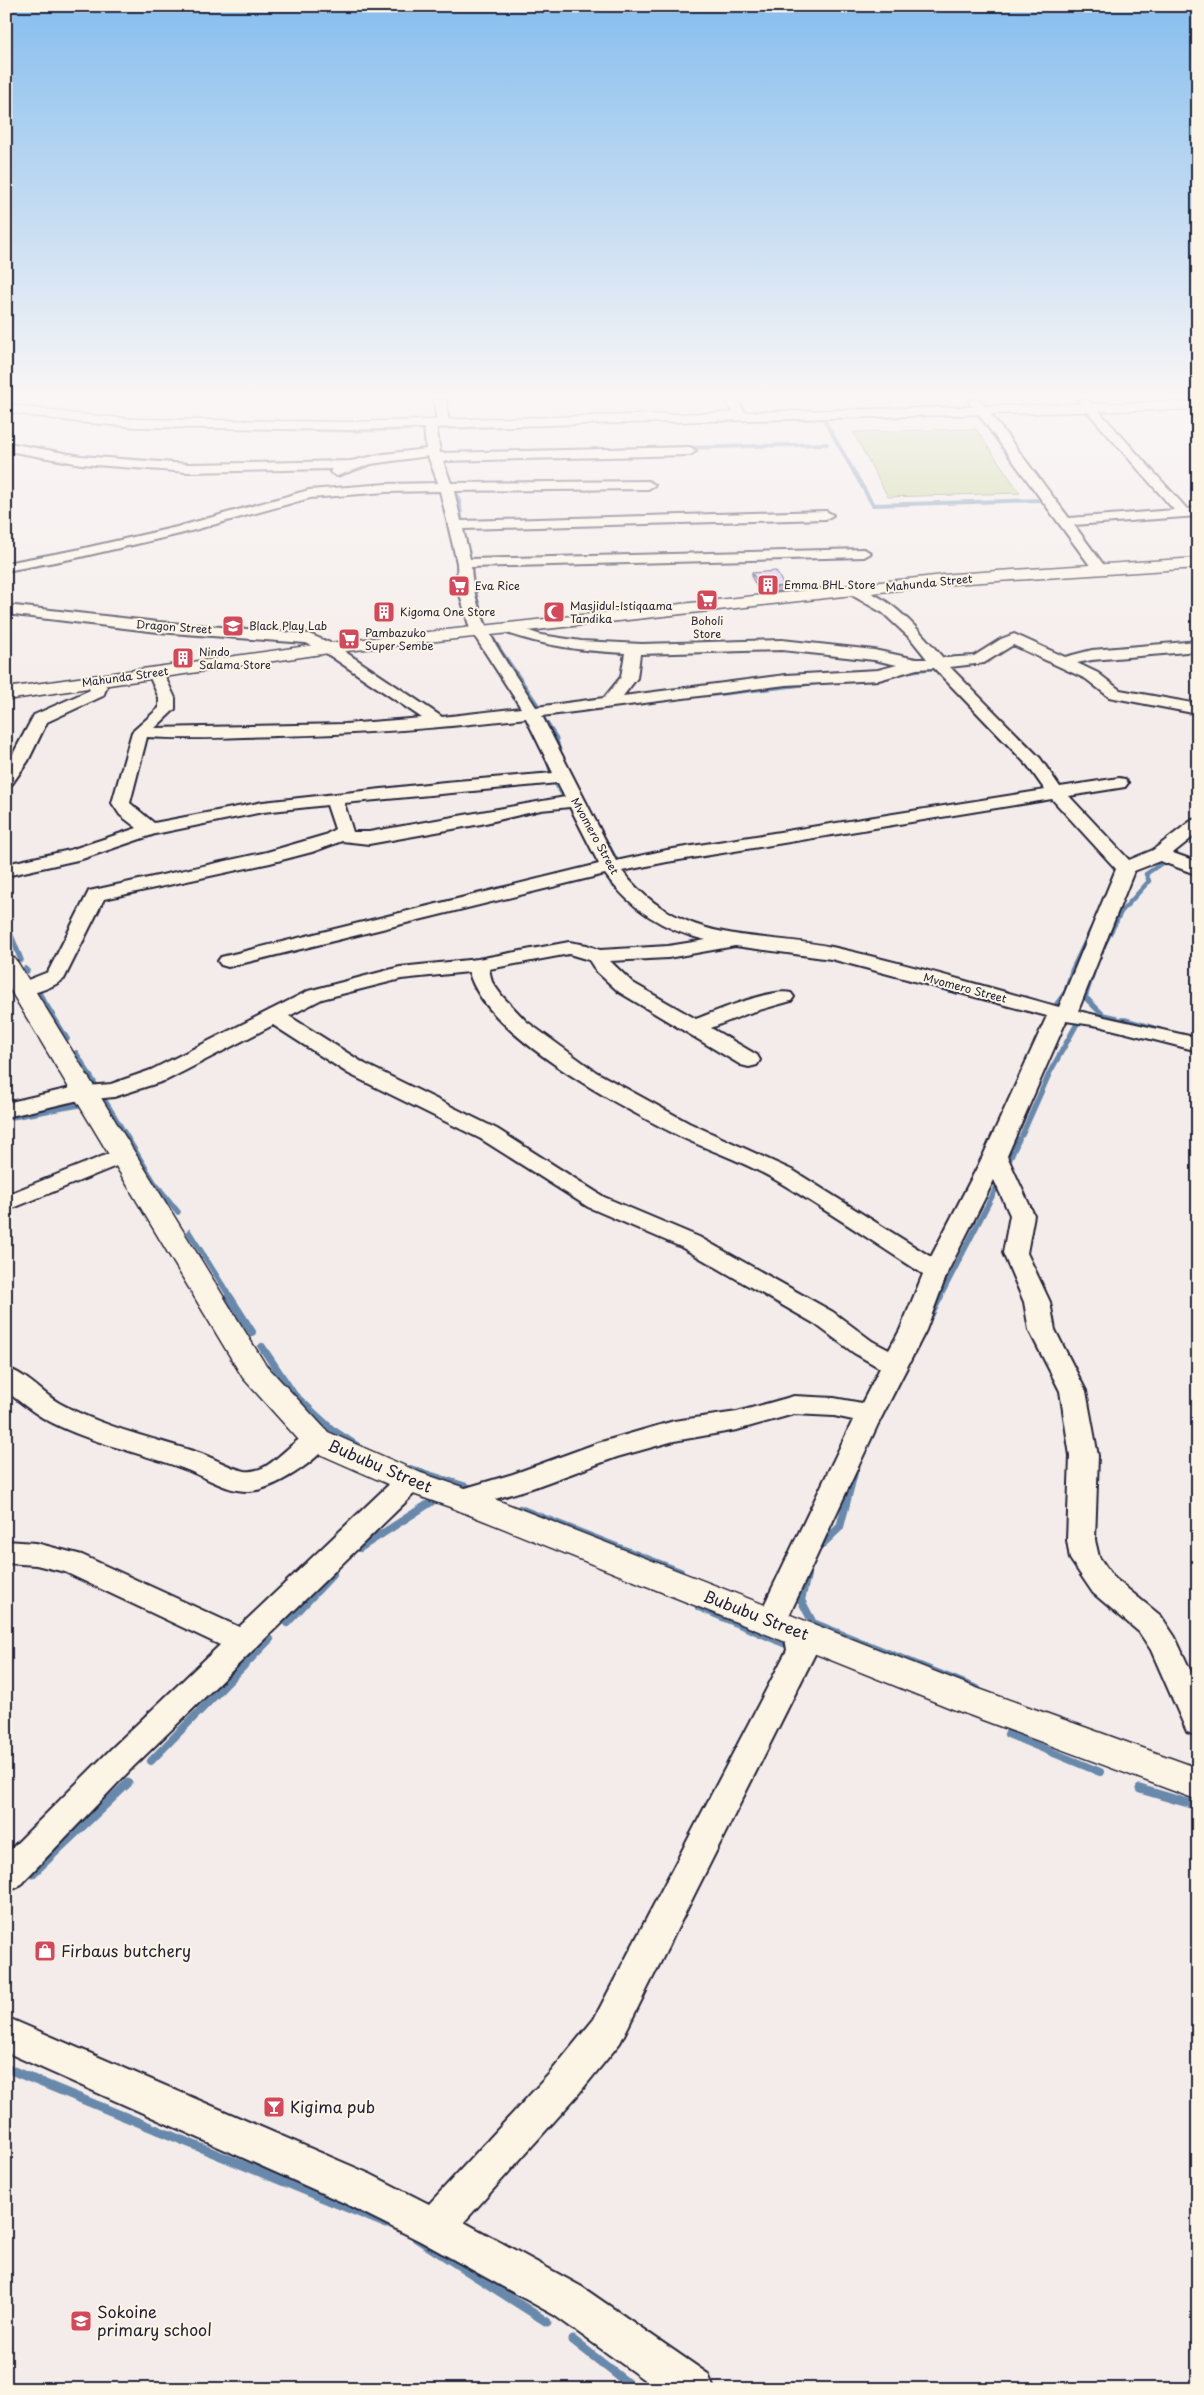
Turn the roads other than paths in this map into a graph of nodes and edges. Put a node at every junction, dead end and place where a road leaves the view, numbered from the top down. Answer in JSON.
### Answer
{"nodes":[{"id":1,"x":242,"y":512,"type":"edge"},
{"id":2,"x":452,"y":512,"type":"edge"},
{"id":3,"x":1057,"y":512,"type":"edge"},
{"id":4,"x":1191,"y":512,"type":"edge"},
{"id":5,"x":826,"y":515,"type":"dead end"},
{"id":6,"x":1065,"y":522,"type":"junction"},
{"id":7,"x":455,"y":525,"type":"junction"},
{"id":8,"x":864,"y":553,"type":"dead end"},
{"id":9,"x":464,"y":563,"type":"junction"},
{"id":10,"x":1198,"y":563,"type":"edge"},
{"id":11,"x":6,"y":567,"type":"edge"},
{"id":12,"x":1099,"y":568,"type":"junction"},
{"id":13,"x":854,"y":591,"type":"junction"},
{"id":14,"x":6,"y":609,"type":"edge"},
{"id":15,"x":509,"y":629,"type":"junction"},
{"id":16,"x":480,"y":632,"type":"junction"},
{"id":17,"x":1198,"y":646,"type":"edge"},
{"id":18,"x":329,"y":648,"type":"junction"},
{"id":19,"x":633,"y":649,"type":"junction"},
{"id":20,"x":916,"y":664,"type":"junction"},
{"id":21,"x":940,"y":664,"type":"junction"},
{"id":22,"x":1064,"y":664,"type":"junction"},
{"id":23,"x":156,"y":673,"type":"junction"},
{"id":24,"x":93,"y":682,"type":"junction"},
{"id":25,"x":6,"y":694,"type":"edge"},
{"id":26,"x":609,"y":703,"type":"junction"},
{"id":27,"x":1198,"y":709,"type":"edge"},
{"id":28,"x":532,"y":711,"type":"junction"},
{"id":29,"x":437,"y":721,"type":"junction"},
{"id":30,"x":140,"y":732,"type":"junction"},
{"id":31,"x":563,"y":777,"type":"junction"},
{"id":32,"x":6,"y":780,"type":"edge"},
{"id":33,"x":1119,"y":783,"type":"dead end"},
{"id":34,"x":1055,"y":792,"type":"junction"},
{"id":35,"x":334,"y":799,"type":"junction"},
{"id":36,"x":576,"y":801,"type":"junction"},
{"id":37,"x":1198,"y":824,"type":"edge"},
{"id":38,"x":151,"y":829,"type":"junction"},
{"id":39,"x":342,"y":835,"type":"junction"},
{"id":40,"x":1160,"y":854,"type":"junction"},
{"id":41,"x":610,"y":868,"type":"junction"},
{"id":42,"x":1126,"y":868,"type":"junction"},
{"id":43,"x":1198,"y":869,"type":"edge"},
{"id":44,"x":6,"y":870,"type":"edge"},
{"id":45,"x":736,"y":942,"type":"junction"},
{"id":46,"x":597,"y":956,"type":"junction"},
{"id":47,"x":228,"y":961,"type":"dead end"},
{"id":48,"x":6,"y":963,"type":"edge"},
{"id":49,"x":478,"y":965,"type":"junction"},
{"id":50,"x":22,"y":989,"type":"junction"},
{"id":51,"x":784,"y":997,"type":"dead end"},
{"id":52,"x":1062,"y":1014,"type":"junction"},
{"id":53,"x":276,"y":1017,"type":"junction"},
{"id":54,"x":695,"y":1027,"type":"junction"},
{"id":55,"x":1198,"y":1045,"type":"edge"},
{"id":56,"x":749,"y":1060,"type":"dead end"},
{"id":57,"x":85,"y":1094,"type":"junction"},
{"id":58,"x":6,"y":1110,"type":"edge"},
{"id":59,"x":123,"y":1155,"type":"junction"},
{"id":60,"x":995,"y":1156,"type":"junction"},
{"id":61,"x":6,"y":1204,"type":"edge"},
{"id":62,"x":936,"y":1271,"type":"junction"},
{"id":63,"x":896,"y":1365,"type":"junction"},
{"id":64,"x":6,"y":1377,"type":"edge"},
{"id":65,"x":870,"y":1414,"type":"junction"},
{"id":66,"x":317,"y":1440,"type":"junction"},
{"id":67,"x":410,"y":1481,"type":"junction"},
{"id":68,"x":462,"y":1499,"type":"junction"},
{"id":69,"x":6,"y":1552,"type":"edge"},
{"id":70,"x":785,"y":1627,"type":"junction"},
{"id":71,"x":243,"y":1642,"type":"junction"},
{"id":72,"x":1198,"y":1723,"type":"edge"},
{"id":73,"x":1198,"y":1784,"type":"edge"},
{"id":74,"x":6,"y":1877,"type":"edge"},
{"id":75,"x":6,"y":2034,"type":"edge"},
{"id":76,"x":434,"y":2227,"type":"junction"},
{"id":77,"x":693,"y":2389,"type":"edge"}],
"edges":[{"from":1,"to":11,"type":"street"},
{"from":2,"to":7,"type":"street","name":"Mvomero Street"},
{"from":3,"to":6,"type":"street"},
{"from":4,"to":6,"type":"street"},
{"from":5,"to":7,"type":"street"},
{"from":6,"to":12,"type":"street"},
{"from":7,"to":9,"type":"street","name":"Mvomero Street"},
{"from":8,"to":9,"type":"street"},
{"from":9,"to":16,"type":"street","name":"Mvomero Street"},
{"from":10,"to":12,"type":"street","name":"Mahunda Street"},
{"from":12,"to":13,"type":"street","name":"Mahunda Street"},
{"from":13,"to":15,"type":"street","name":"Mahunda Street"},
{"from":13,"to":21,"type":"street"},
{"from":14,"to":18,"type":"street","name":"Dragon Street"},
{"from":15,"to":16,"type":"street","name":"Mahunda Street"},
{"from":15,"to":19,"type":"street"},
{"from":16,"to":18,"type":"street","name":"Mahunda Street"},
{"from":16,"to":28,"type":"street","name":"Mvomero Street"},
{"from":17,"to":22,"type":"street"},
{"from":18,"to":23,"type":"street","name":"Mahunda Street"},
{"from":18,"to":29,"type":"street","name":"Dragon Street"},
{"from":19,"to":20,"type":"street"},
{"from":19,"to":26,"type":"street"},
{"from":20,"to":21,"type":"street"},
{"from":20,"to":26,"type":"street"},
{"from":21,"to":22,"type":"street"},
{"from":21,"to":34,"type":"street"},
{"from":22,"to":27,"type":"street"},
{"from":23,"to":24,"type":"street","name":"Mahunda Street"},
{"from":23,"to":30,"type":"street"},
{"from":24,"to":25,"type":"street","name":"Mahunda Street"},
{"from":24,"to":32,"type":"street"},
{"from":26,"to":28,"type":"street"},
{"from":28,"to":29,"type":"street"},
{"from":28,"to":31,"type":"street","name":"Mvomero Street"},
{"from":29,"to":30,"type":"street"},
{"from":30,"to":38,"type":"street"},
{"from":31,"to":35,"type":"street"},
{"from":31,"to":36,"type":"street","name":"Mvomero Street"},
{"from":33,"to":34,"type":"street"},
{"from":34,"to":41,"type":"street"},
{"from":34,"to":42,"type":"street"},
{"from":35,"to":38,"type":"street"},
{"from":35,"to":39,"type":"street"},
{"from":36,"to":39,"type":"street"},
{"from":36,"to":41,"type":"street","name":"Mvomero Street"},
{"from":37,"to":40,"type":"street"},
{"from":38,"to":44,"type":"street"},
{"from":39,"to":50,"type":"street"},
{"from":40,"to":42,"type":"street"},
{"from":40,"to":43,"type":"street"},
{"from":41,"to":45,"type":"street","name":"Mvomero Street"},
{"from":41,"to":47,"type":"street"},
{"from":42,"to":52,"type":"street"},
{"from":45,"to":46,"type":"street"},
{"from":45,"to":52,"type":"street","name":"Mvomero Street"},
{"from":46,"to":49,"type":"street"},
{"from":46,"to":54,"type":"street"},
{"from":48,"to":50,"type":"street"},
{"from":49,"to":53,"type":"street"},
{"from":49,"to":62,"type":"street"},
{"from":50,"to":57,"type":"street"},
{"from":51,"to":54,"type":"street"},
{"from":52,"to":55,"type":"street","name":"Mvomero Street"},
{"from":52,"to":60,"type":"street"},
{"from":53,"to":57,"type":"street"},
{"from":53,"to":63,"type":"street"},
{"from":54,"to":56,"type":"street"},
{"from":57,"to":58,"type":"street"},
{"from":57,"to":59,"type":"street"},
{"from":59,"to":61,"type":"street"},
{"from":59,"to":66,"type":"street"},
{"from":60,"to":62,"type":"street"},
{"from":60,"to":72,"type":"street"},
{"from":62,"to":63,"type":"street"},
{"from":63,"to":65,"type":"street"},
{"from":64,"to":66,"type":"street"},
{"from":65,"to":68,"type":"street"},
{"from":65,"to":70,"type":"street"},
{"from":66,"to":67,"type":"street","name":"Bububu Street"},
{"from":67,"to":68,"type":"street","name":"Bububu Street"},
{"from":67,"to":71,"type":"street"},
{"from":68,"to":70,"type":"street","name":"Bububu Street"},
{"from":69,"to":71,"type":"street"},
{"from":70,"to":73,"type":"street","name":"Bububu Street"},
{"from":70,"to":76,"type":"street"},
{"from":71,"to":74,"type":"street"},
{"from":75,"to":76,"type":"street"},
{"from":76,"to":77,"type":"street"}]}
